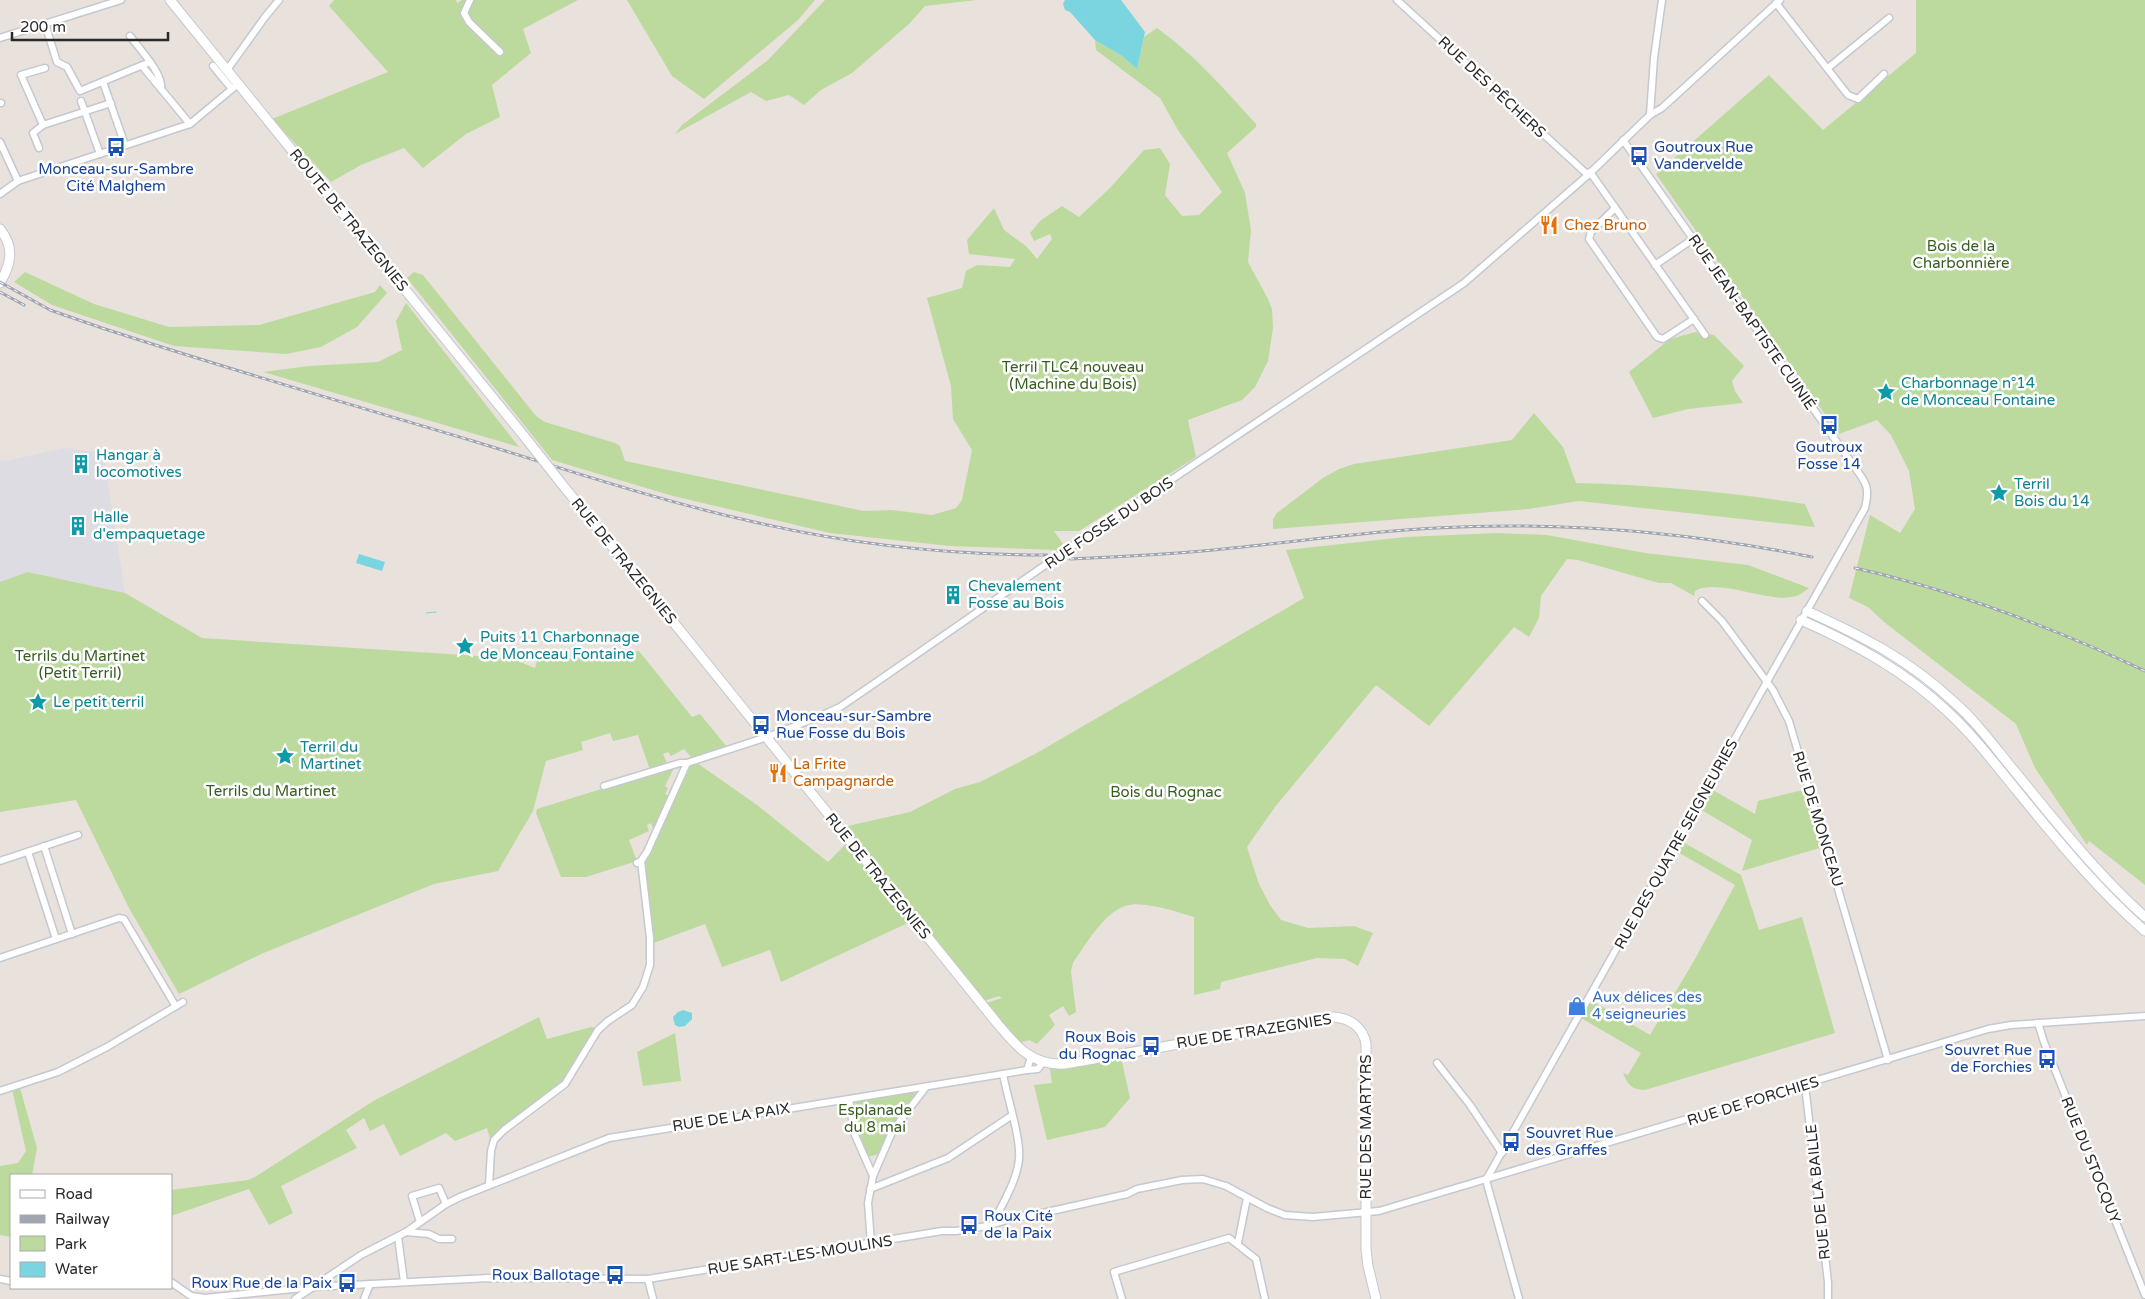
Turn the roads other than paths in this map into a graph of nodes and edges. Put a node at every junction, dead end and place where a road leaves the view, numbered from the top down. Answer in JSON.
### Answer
{"nodes":[{"id":1,"x":121,"y":0,"type":"edge"},
{"id":2,"x":170,"y":0,"type":"edge"},
{"id":3,"x":279,"y":0,"type":"edge"},
{"id":4,"x":470,"y":0,"type":"edge"},
{"id":5,"x":1397,"y":0,"type":"edge"},
{"id":6,"x":1662,"y":0,"type":"edge"},
{"id":7,"x":1778,"y":2,"type":"edge"},
{"id":8,"x":1889,"y":18,"type":"dead end"},
{"id":9,"x":45,"y":24,"type":"junction"},
{"id":10,"x":130,"y":36,"type":"dead end"},
{"id":11,"x":0,"y":38,"type":"edge"},
{"id":12,"x":500,"y":52,"type":"dead end"},
{"id":13,"x":150,"y":62,"type":"junction"},
{"id":14,"x":142,"y":66,"type":"junction"},
{"id":15,"x":213,"y":66,"type":"dead end"},
{"id":16,"x":45,"y":68,"type":"dead end"},
{"id":17,"x":1828,"y":68,"type":"junction"},
{"id":18,"x":227,"y":70,"type":"junction"},
{"id":19,"x":1884,"y":74,"type":"dead end"},
{"id":20,"x":104,"y":82,"type":"junction"},
{"id":21,"x":235,"y":87,"type":"junction"},
{"id":22,"x":161,"y":89,"type":"junction"},
{"id":23,"x":81,"y":101,"type":"dead end"},
{"id":24,"x":111,"y":103,"type":"junction"},
{"id":25,"x":85,"y":112,"type":"junction"},
{"id":26,"x":1650,"y":115,"type":"junction"},
{"id":27,"x":190,"y":124,"type":"junction"},
{"id":28,"x":43,"y":125,"type":"junction"},
{"id":29,"x":1623,"y":140,"type":"junction"},
{"id":30,"x":0,"y":142,"type":"edge"},
{"id":31,"x":125,"y":145,"type":"junction"},
{"id":32,"x":39,"y":148,"type":"dead end"},
{"id":33,"x":100,"y":154,"type":"junction"},
{"id":34,"x":1589,"y":174,"type":"junction"},
{"id":35,"x":18,"y":181,"type":"junction"},
{"id":36,"x":0,"y":194,"type":"edge"},
{"id":37,"x":1615,"y":208,"type":"junction"},
{"id":38,"x":0,"y":229,"type":"edge"},
{"id":39,"x":1693,"y":239,"type":"junction"},
{"id":40,"x":1655,"y":265,"type":"junction"},
{"id":41,"x":0,"y":283,"type":"edge"},
{"id":42,"x":1694,"y":319,"type":"junction"},
{"id":43,"x":1705,"y":335,"type":"dead end"},
{"id":44,"x":528,"y":441,"type":"joint"},
{"id":45,"x":1864,"y":508,"type":"joint"},
{"id":46,"x":1702,"y":601,"type":"dead end"},
{"id":47,"x":1807,"y":611,"type":"junction"},
{"id":48,"x":1801,"y":620,"type":"junction"},
{"id":49,"x":1767,"y":682,"type":"junction"},
{"id":50,"x":766,"y":738,"type":"junction"},
{"id":51,"x":687,"y":763,"type":"junction"},
{"id":52,"x":604,"y":786,"type":"dead end"},
{"id":53,"x":78,"y":835,"type":"dead end"},
{"id":54,"x":44,"y":846,"type":"junction"},
{"id":55,"x":28,"y":852,"type":"junction"},
{"id":56,"x":0,"y":861,"type":"edge"},
{"id":57,"x":2145,"y":917,"type":"edge"},
{"id":58,"x":2145,"y":931,"type":"edge"},
{"id":59,"x":72,"y":934,"type":"junction"},
{"id":60,"x":56,"y":939,"type":"junction"},
{"id":61,"x":0,"y":958,"type":"edge"},
{"id":62,"x":183,"y":1002,"type":"dead end"},
{"id":63,"x":175,"y":1005,"type":"junction"},
{"id":64,"x":2145,"y":1016,"type":"edge"},
{"id":65,"x":1346,"y":1019,"type":"joint"},
{"id":66,"x":2038,"y":1023,"type":"junction"},
{"id":67,"x":1031,"y":1057,"type":"junction"},
{"id":68,"x":1888,"y":1060,"type":"junction"},
{"id":69,"x":1043,"y":1062,"type":"junction"},
{"id":70,"x":1437,"y":1063,"type":"dead end"},
{"id":71,"x":1028,"y":1070,"type":"junction"},
{"id":72,"x":1003,"y":1074,"type":"junction"},
{"id":73,"x":1805,"y":1085,"type":"junction"},
{"id":74,"x":926,"y":1087,"type":"junction"},
{"id":75,"x":0,"y":1091,"type":"edge"},
{"id":76,"x":849,"y":1099,"type":"junction"},
{"id":77,"x":1012,"y":1116,"type":"junction"},
{"id":78,"x":1502,"y":1153,"type":"junction"},
{"id":79,"x":873,"y":1176,"type":"junction"},
{"id":80,"x":1486,"y":1180,"type":"junction"},
{"id":81,"x":488,"y":1185,"type":"junction"},
{"id":82,"x":870,"y":1189,"type":"junction"},
{"id":83,"x":1247,"y":1198,"type":"junction"},
{"id":84,"x":446,"y":1204,"type":"junction"},
{"id":85,"x":1274,"y":1211,"type":"joint"},
{"id":86,"x":1366,"y":1213,"type":"junction"},
{"id":87,"x":420,"y":1222,"type":"junction"},
{"id":88,"x":993,"y":1224,"type":"junction"},
{"id":89,"x":406,"y":1232,"type":"junction"},
{"id":90,"x":398,"y":1237,"type":"junction"},
{"id":91,"x":452,"y":1239,"type":"dead end"},
{"id":92,"x":871,"y":1243,"type":"junction"},
{"id":93,"x":1238,"y":1243,"type":"junction"},
{"id":94,"x":648,"y":1279,"type":"junction"},
{"id":95,"x":404,"y":1282,"type":"junction"},
{"id":96,"x":172,"y":1283,"type":"edge"},
{"id":97,"x":370,"y":1284,"type":"junction"},
{"id":98,"x":313,"y":1287,"type":"junction"},
{"id":99,"x":2145,"y":1295,"type":"edge"},
{"id":100,"x":205,"y":1298,"type":"edge"},
{"id":101,"x":1263,"y":1298,"type":"edge"},
{"id":102,"x":296,"y":1299,"type":"edge"},
{"id":103,"x":364,"y":1299,"type":"edge"},
{"id":104,"x":653,"y":1299,"type":"edge"},
{"id":105,"x":1122,"y":1299,"type":"edge"},
{"id":106,"x":1376,"y":1299,"type":"edge"},
{"id":107,"x":1519,"y":1299,"type":"edge"},
{"id":108,"x":1828,"y":1299,"type":"edge"}],
"edges":[{"from":1,"to":9,"type":"street"},
{"from":2,"to":18,"type":"main road","name":"ROUTE DE TRAZEGNIES"},
{"from":3,"to":18,"type":"street"},
{"from":4,"to":12,"type":"street"},
{"from":5,"to":34,"type":"street","name":"RUE DES PÊCHERS"},
{"from":6,"to":26,"type":"street"},
{"from":7,"to":17,"type":"street"},
{"from":7,"to":26,"type":"street","name":"RUE FOSSE DU BOIS"},
{"from":8,"to":17,"type":"street"},
{"from":9,"to":11,"type":"street"},
{"from":9,"to":20,"type":"street"},
{"from":10,"to":13,"type":"street"},
{"from":13,"to":14,"type":"street"},
{"from":13,"to":22,"type":"street"},
{"from":14,"to":20,"type":"street"},
{"from":14,"to":22,"type":"street"},
{"from":15,"to":21,"type":"street"},
{"from":16,"to":28,"type":"street"},
{"from":17,"to":19,"type":"street"},
{"from":18,"to":21,"type":"main road","name":"ROUTE DE TRAZEGNIES"},
{"from":20,"to":24,"type":"street"},
{"from":21,"to":27,"type":"street"},
{"from":21,"to":44,"type":"main road","name":"ROUTE DE TRAZEGNIES"},
{"from":22,"to":27,"type":"street"},
{"from":23,"to":25,"type":"street"},
{"from":24,"to":25,"type":"street"},
{"from":24,"to":31,"type":"street"},
{"from":25,"to":28,"type":"street"},
{"from":25,"to":33,"type":"street"},
{"from":26,"to":29,"type":"street","name":"RUE FOSSE DU BOIS"},
{"from":27,"to":31,"type":"street"},
{"from":28,"to":32,"type":"street"},
{"from":29,"to":34,"type":"street","name":"RUE FOSSE DU BOIS"},
{"from":29,"to":39,"type":"street","name":"RUE JEAN-BAPTISTE CUINIÉ"},
{"from":30,"to":35,"type":"street"},
{"from":31,"to":33,"type":"street"},
{"from":33,"to":35,"type":"street"},
{"from":34,"to":37,"type":"street","name":"RUE DES PÊCHERS"},
{"from":34,"to":50,"type":"street","name":"RUE FOSSE DU BOIS"},
{"from":35,"to":36,"type":"street"},
{"from":37,"to":40,"type":"street","name":"RUE DES PÊCHERS"},
{"from":37,"to":42,"type":"street"},
{"from":38,"to":41,"type":"main road"},
{"from":39,"to":40,"type":"street"},
{"from":39,"to":45,"type":"street","name":"RUE JEAN-BAPTISTE CUINIÉ"},
{"from":40,"to":42,"type":"street","name":"RUE DES PÊCHERS"},
{"from":42,"to":43,"type":"street","name":"RUE DES PÊCHERS"},
{"from":44,"to":50,"type":"main road","name":"RUE DE TRAZEGNIES","bridge":true},
{"from":45,"to":47,"type":"street","name":"RUE DES QUATRE SEIGNEURIES"},
{"from":46,"to":49,"type":"street","name":"RUE DE MONCEAU"},
{"from":47,"to":48,"type":"street","name":"RUE DES QUATRE SEIGNEURIES"},
{"from":47,"to":57,"type":"main road"},
{"from":48,"to":49,"type":"street","name":"RUE DES QUATRE SEIGNEURIES"},
{"from":48,"to":58,"type":"main road"},
{"from":49,"to":68,"type":"street","name":"RUE DE MONCEAU"},
{"from":49,"to":78,"type":"street","name":"RUE DES QUATRE SEIGNEURIES"},
{"from":50,"to":51,"type":"street","name":"RUE FOSSE DU BOIS"},
{"from":50,"to":67,"type":"main road","name":"RUE DE TRAZEGNIES"},
{"from":51,"to":52,"type":"street","name":"RUE FOSSE DU BOIS"},
{"from":51,"to":81,"type":"street"},
{"from":53,"to":54,"type":"street"},
{"from":54,"to":55,"type":"street"},
{"from":54,"to":59,"type":"street"},
{"from":55,"to":56,"type":"street"},
{"from":55,"to":60,"type":"street"},
{"from":59,"to":60,"type":"street"},
{"from":59,"to":63,"type":"street"},
{"from":60,"to":61,"type":"street"},
{"from":62,"to":63,"type":"street"},
{"from":63,"to":75,"type":"street"},
{"from":64,"to":66,"type":"street","name":"RUE DE FORCHIES"},
{"from":65,"to":69,"type":"main road","name":"RUE DE TRAZEGNIES"},
{"from":65,"to":86,"type":"main road","name":"RUE DES MARTYRS"},
{"from":66,"to":68,"type":"street","name":"RUE DE FORCHIES"},
{"from":66,"to":99,"type":"street","name":"RUE DU STOCQUY"},
{"from":67,"to":69,"type":"main road","name":"RUE DE TRAZEGNIES"},
{"from":67,"to":71,"type":"street"},
{"from":68,"to":73,"type":"street","name":"RUE DE FORCHIES"},
{"from":69,"to":71,"type":"street","name":"RUE DE LA PAIX"},
{"from":70,"to":78,"type":"street"},
{"from":71,"to":72,"type":"street","name":"RUE DE LA PAIX"},
{"from":72,"to":74,"type":"street","name":"RUE DE LA PAIX"},
{"from":72,"to":77,"type":"street"},
{"from":73,"to":80,"type":"street","name":"RUE DE FORCHIES"},
{"from":73,"to":108,"type":"street","name":"RUE DE LA BAILLE"},
{"from":74,"to":76,"type":"street","name":"RUE DE LA PAIX"},
{"from":74,"to":79,"type":"street"},
{"from":76,"to":79,"type":"street"},
{"from":76,"to":81,"type":"street","name":"RUE DE LA PAIX"},
{"from":77,"to":82,"type":"street"},
{"from":77,"to":88,"type":"street"},
{"from":78,"to":80,"type":"street","name":"RUE DES QUATRE SEIGNEURIES"},
{"from":79,"to":82,"type":"street"},
{"from":80,"to":86,"type":"street","name":"RUE DE FORCHIES"},
{"from":80,"to":107,"type":"street"},
{"from":81,"to":84,"type":"street","name":"RUE DE LA PAIX"},
{"from":82,"to":92,"type":"street"},
{"from":83,"to":85,"type":"street","name":"RUE SART-LES-MOULINS"},
{"from":83,"to":88,"type":"street","name":"RUE SART-LES-MOULINS"},
{"from":83,"to":93,"type":"street"},
{"from":84,"to":87,"type":"street","name":"RUE DE LA PAIX"},
{"from":84,"to":87,"type":"street"},
{"from":85,"to":86,"type":"street","name":"RUE DE FORCHIES"},
{"from":86,"to":106,"type":"main road","name":"RUE DES MARTYRS"},
{"from":87,"to":89,"type":"street","name":"RUE DE LA PAIX"},
{"from":88,"to":92,"type":"street","name":"RUE SART-LES-MOULINS"},
{"from":89,"to":90,"type":"street","name":"RUE DE LA PAIX"},
{"from":89,"to":91,"type":"street"},
{"from":90,"to":95,"type":"street"},
{"from":90,"to":98,"type":"street","name":"RUE DE LA PAIX"},
{"from":92,"to":94,"type":"street","name":"RUE SART-LES-MOULINS"},
{"from":93,"to":101,"type":"street"},
{"from":93,"to":105,"type":"street"},
{"from":94,"to":95,"type":"street","name":"RUE SART-LES-MOULINS"},
{"from":94,"to":104,"type":"street"},
{"from":95,"to":97,"type":"street","name":"RUE SART-LES-MOULINS"},
{"from":96,"to":100,"type":"street"},
{"from":97,"to":98,"type":"street","name":"RUE SART-LES-MOULINS"},
{"from":97,"to":103,"type":"street"},
{"from":98,"to":100,"type":"street","name":"RUE SART-LES-MOULINS"},
{"from":98,"to":102,"type":"street","name":"RUE DE LA PAIX"}]}
